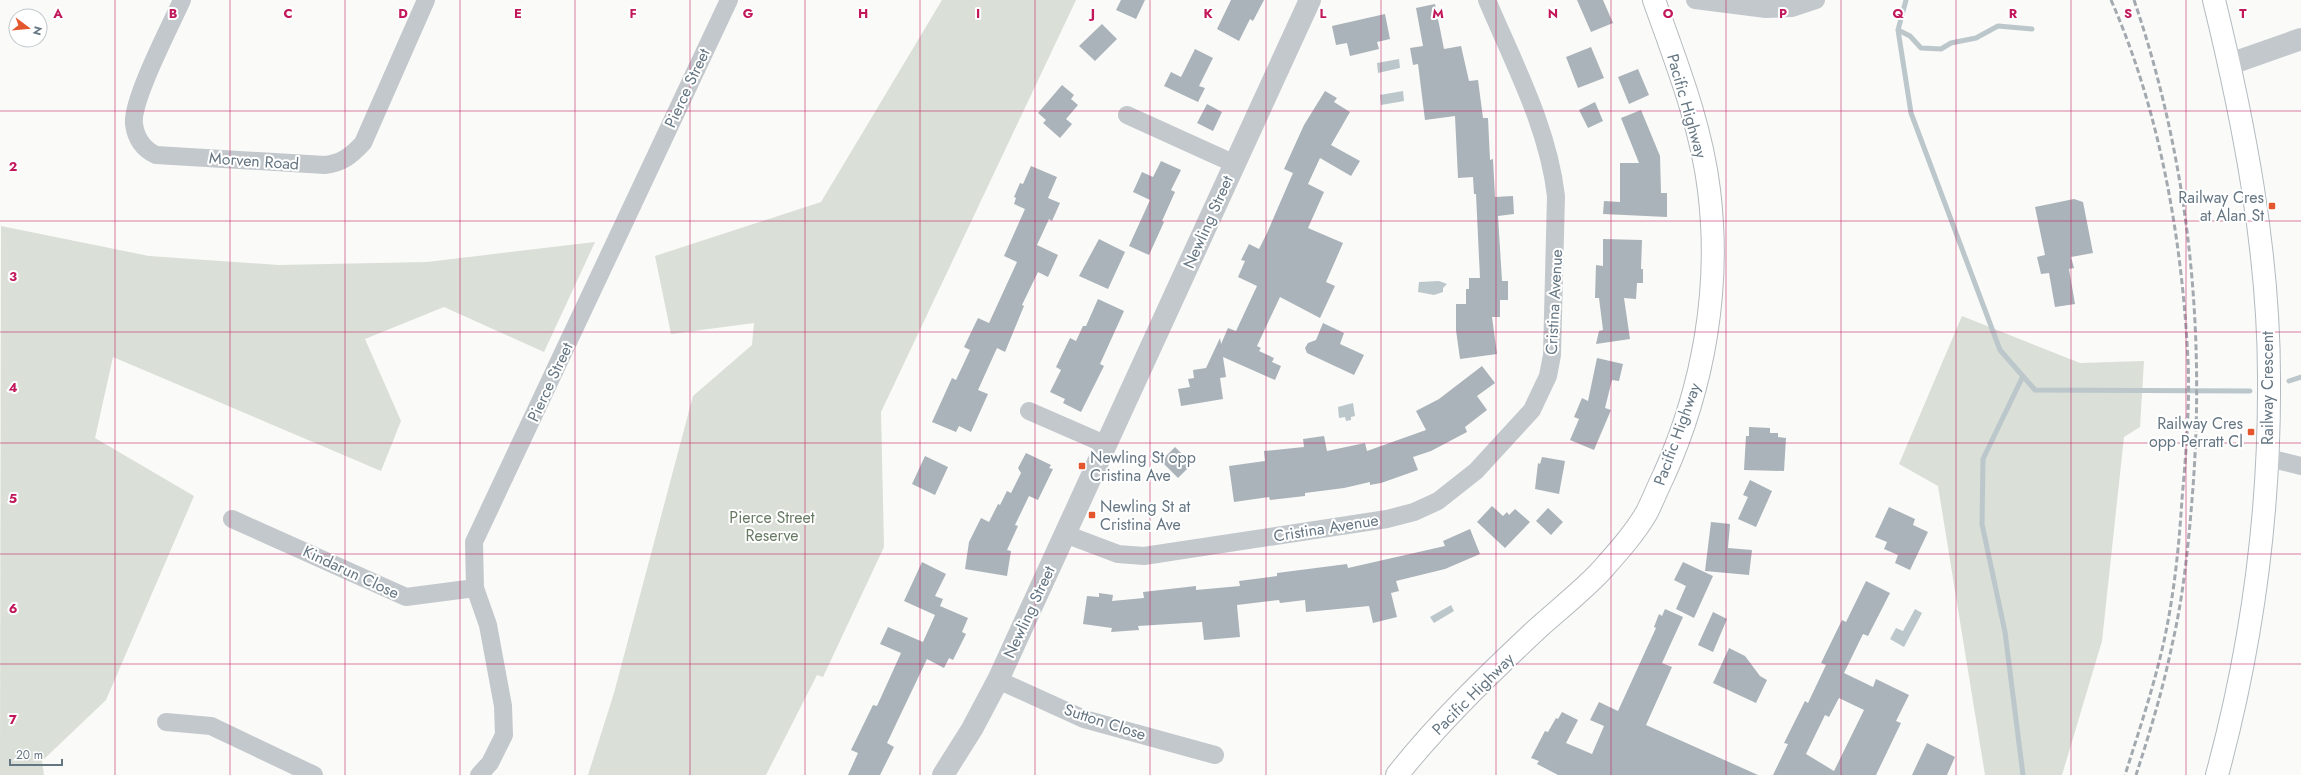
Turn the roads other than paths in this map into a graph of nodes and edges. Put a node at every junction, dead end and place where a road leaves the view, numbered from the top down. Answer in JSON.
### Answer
{"nodes":[{"id":1,"x":182,"y":0,"type":"edge"},
{"id":2,"x":426,"y":0,"type":"edge"},
{"id":3,"x":729,"y":0,"type":"edge"},
{"id":4,"x":1310,"y":0,"type":"edge"},
{"id":5,"x":1487,"y":0,"type":"edge"},
{"id":6,"x":1654,"y":0,"type":"edge"},
{"id":7,"x":1695,"y":0,"type":"edge"},
{"id":8,"x":1816,"y":0,"type":"edge"},
{"id":9,"x":2214,"y":0,"type":"edge"},
{"id":10,"x":2301,"y":39,"type":"edge"},
{"id":11,"x":2230,"y":64,"type":"junction"},
{"id":12,"x":1127,"y":115,"type":"dead end"},
{"id":13,"x":1235,"y":164,"type":"junction"},
{"id":14,"x":1029,"y":411,"type":"dead end"},
{"id":15,"x":1107,"y":445,"type":"junction"},
{"id":16,"x":2268,"y":458,"type":"junction"},
{"id":17,"x":2301,"y":466,"type":"edge"},
{"id":18,"x":232,"y":519,"type":"dead end"},
{"id":19,"x":1065,"y":534,"type":"junction"},
{"id":20,"x":476,"y":588,"type":"junction"},
{"id":21,"x":998,"y":680,"type":"junction"},
{"id":22,"x":166,"y":722,"type":"dead end"},
{"id":23,"x":1214,"y":755,"type":"dead end"},
{"id":24,"x":314,"y":775,"type":"edge"},
{"id":25,"x":479,"y":775,"type":"edge"},
{"id":26,"x":943,"y":775,"type":"edge"},
{"id":27,"x":1397,"y":775,"type":"edge"},
{"id":28,"x":2217,"y":775,"type":"edge"}],
"edges":[{"from":1,"to":2,"type":"street","name":"Morven Road"},
{"from":3,"to":20,"type":"street","name":"Pierce Street"},
{"from":4,"to":13,"type":"street","name":"Newling Street"},
{"from":5,"to":19,"type":"street","name":"Cristina Avenue"},
{"from":6,"to":27,"type":"main road","name":"Pacific Highway"},
{"from":7,"to":8,"type":"street"},
{"from":9,"to":11,"type":"main road","name":"Railway Crescent"},
{"from":10,"to":11,"type":"street"},
{"from":11,"to":16,"type":"main road","name":"Railway Crescent"},
{"from":12,"to":13,"type":"street"},
{"from":13,"to":15,"type":"street","name":"Newling Street"},
{"from":14,"to":15,"type":"street"},
{"from":15,"to":19,"type":"street","name":"Newling Street"},
{"from":16,"to":17,"type":"street"},
{"from":16,"to":28,"type":"main road","name":"Railway Crescent"},
{"from":18,"to":20,"type":"street","name":"Kindarun Close"},
{"from":19,"to":21,"type":"street","name":"Newling Street"},
{"from":20,"to":25,"type":"street","name":"Pierce Street"},
{"from":21,"to":23,"type":"street","name":"Sutton Close"},
{"from":21,"to":26,"type":"street","name":"Newling Street"},
{"from":22,"to":24,"type":"street"}]}
